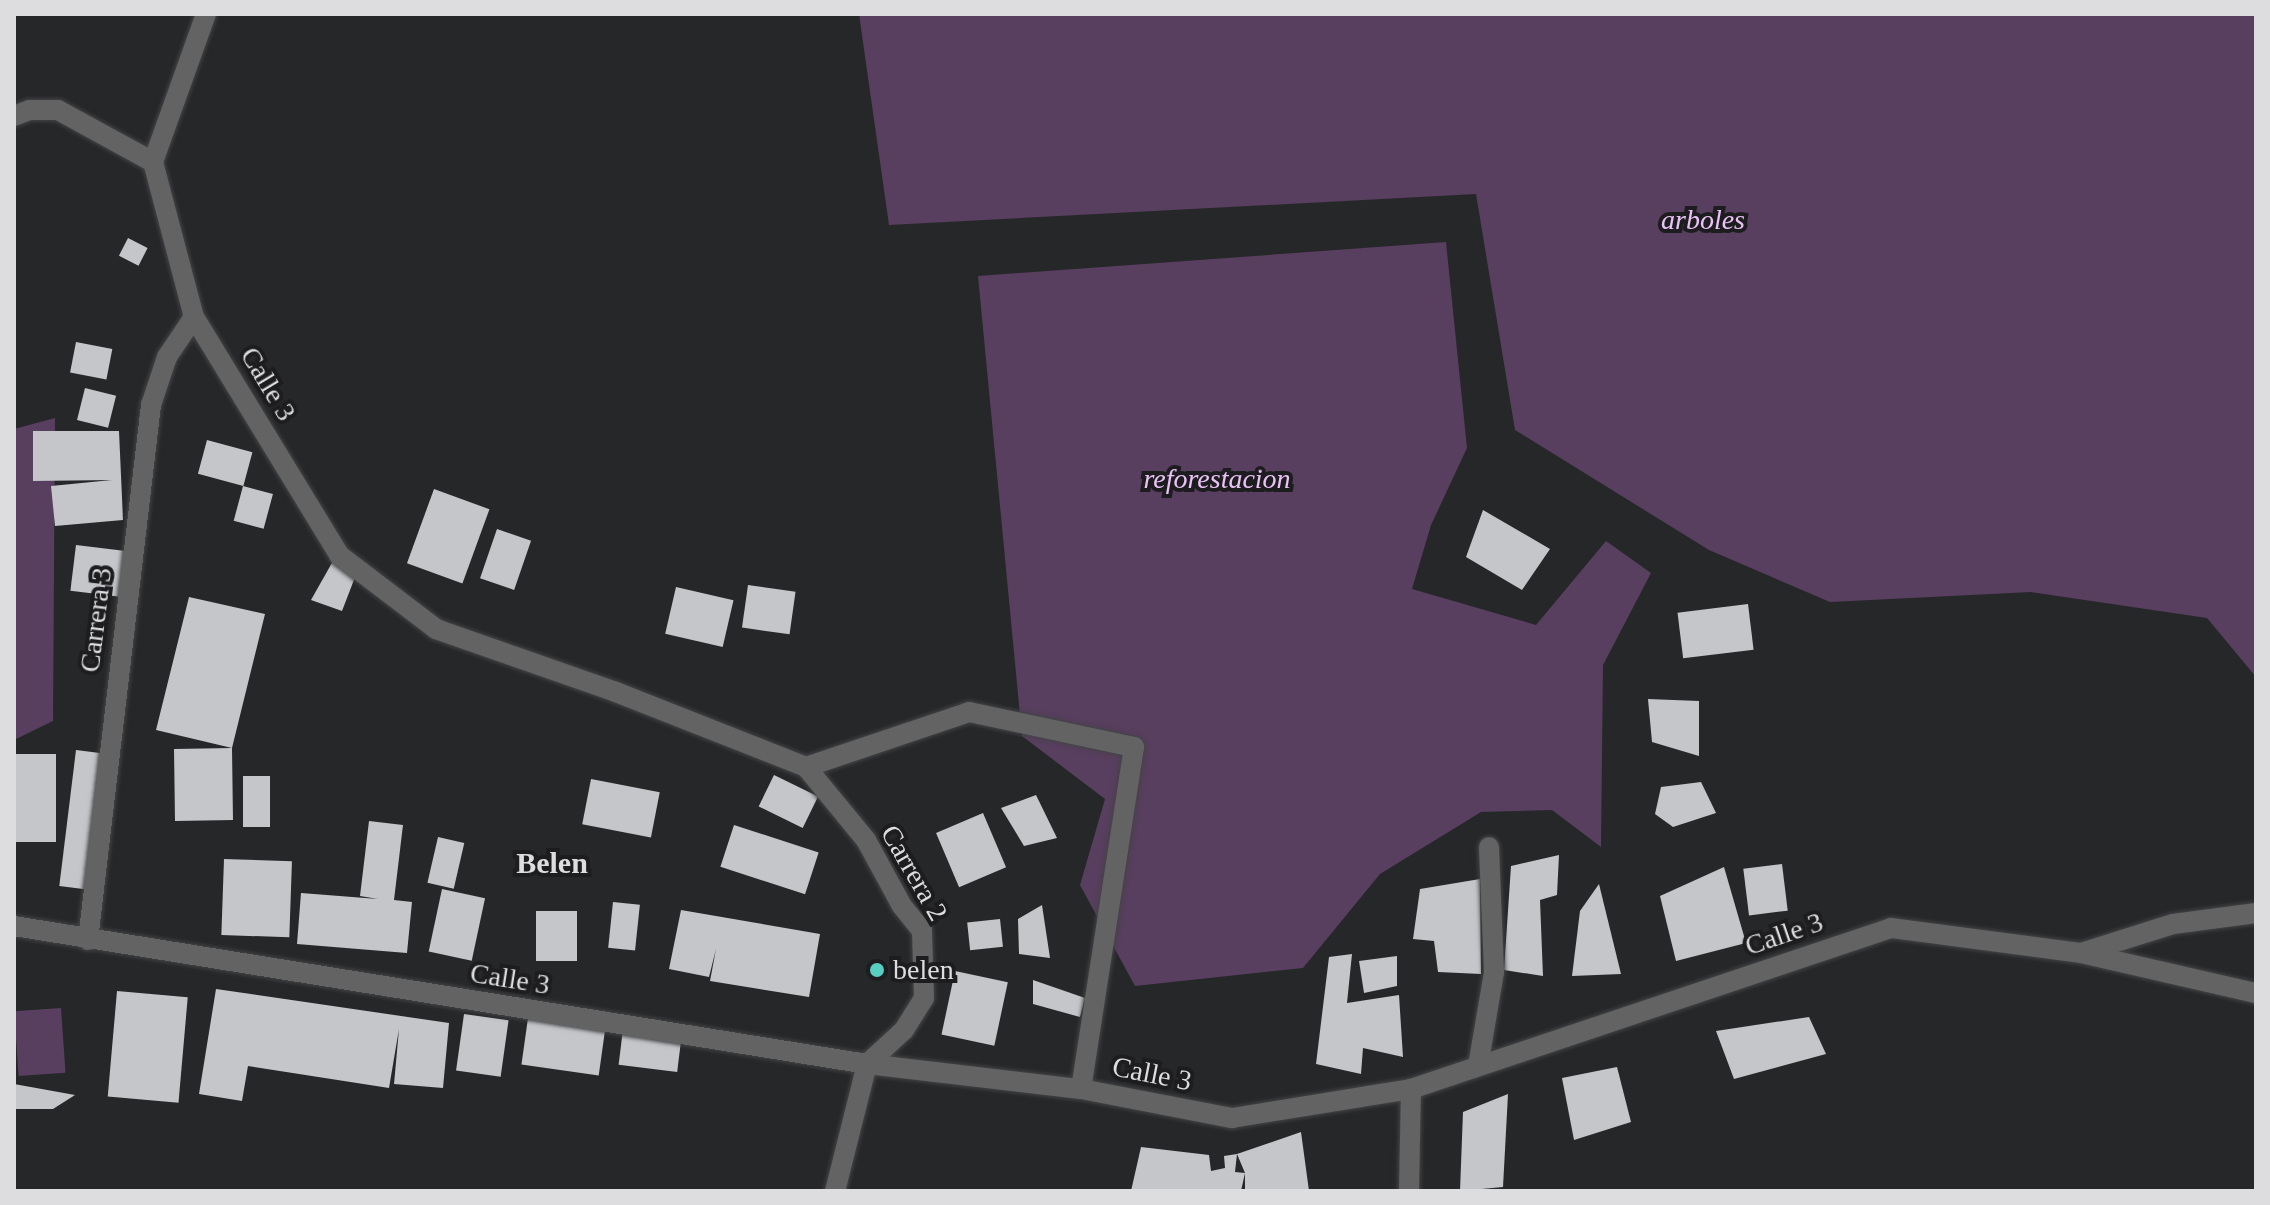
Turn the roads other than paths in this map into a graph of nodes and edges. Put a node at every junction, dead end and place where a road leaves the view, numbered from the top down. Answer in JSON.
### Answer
{"nodes":[{"id":1,"x":206,"y":14,"type":"edge"},
{"id":2,"x":14,"y":116,"type":"edge"},
{"id":3,"x":153,"y":162,"type":"junction"},
{"id":4,"x":194,"y":317,"type":"junction"},
{"id":5,"x":806,"y":767,"type":"junction"},
{"id":6,"x":1489,"y":847,"type":"dead end"},
{"id":7,"x":2256,"y":913,"type":"edge"},
{"id":8,"x":14,"y":926,"type":"edge"},
{"id":9,"x":88,"y":940,"type":"junction"},
{"id":10,"x":2081,"y":953,"type":"junction"},
{"id":11,"x":2256,"y":993,"type":"edge"},
{"id":12,"x":867,"y":1064,"type":"junction"},
{"id":13,"x":1478,"y":1066,"type":"junction"},
{"id":14,"x":1081,"y":1089,"type":"junction"},
{"id":15,"x":1411,"y":1089,"type":"junction"},
{"id":16,"x":835,"y":1191,"type":"edge"},
{"id":17,"x":1409,"y":1191,"type":"edge"}],
"edges":[{"from":1,"to":3,"type":"street"},
{"from":2,"to":3,"type":"street"},
{"from":3,"to":4,"type":"street","name":"Calle 3"},
{"from":4,"to":5,"type":"street","name":"Calle 3"},
{"from":4,"to":9,"type":"street","name":"Carrera 3"},
{"from":5,"to":12,"type":"street","name":"Carrera 2"},
{"from":5,"to":14,"type":"street"},
{"from":6,"to":13,"type":"street"},
{"from":7,"to":10,"type":"street"},
{"from":8,"to":9,"type":"street","name":"Calle 3"},
{"from":9,"to":12,"type":"street","name":"Calle 3"},
{"from":10,"to":11,"type":"street","name":"Calle 3"},
{"from":10,"to":13,"type":"street","name":"Calle 3"},
{"from":12,"to":14,"type":"street","name":"Calle 3"},
{"from":12,"to":16,"type":"street"},
{"from":13,"to":15,"type":"street","name":"Calle 3"},
{"from":14,"to":15,"type":"street","name":"Calle 3"},
{"from":15,"to":17,"type":"street"}]}
